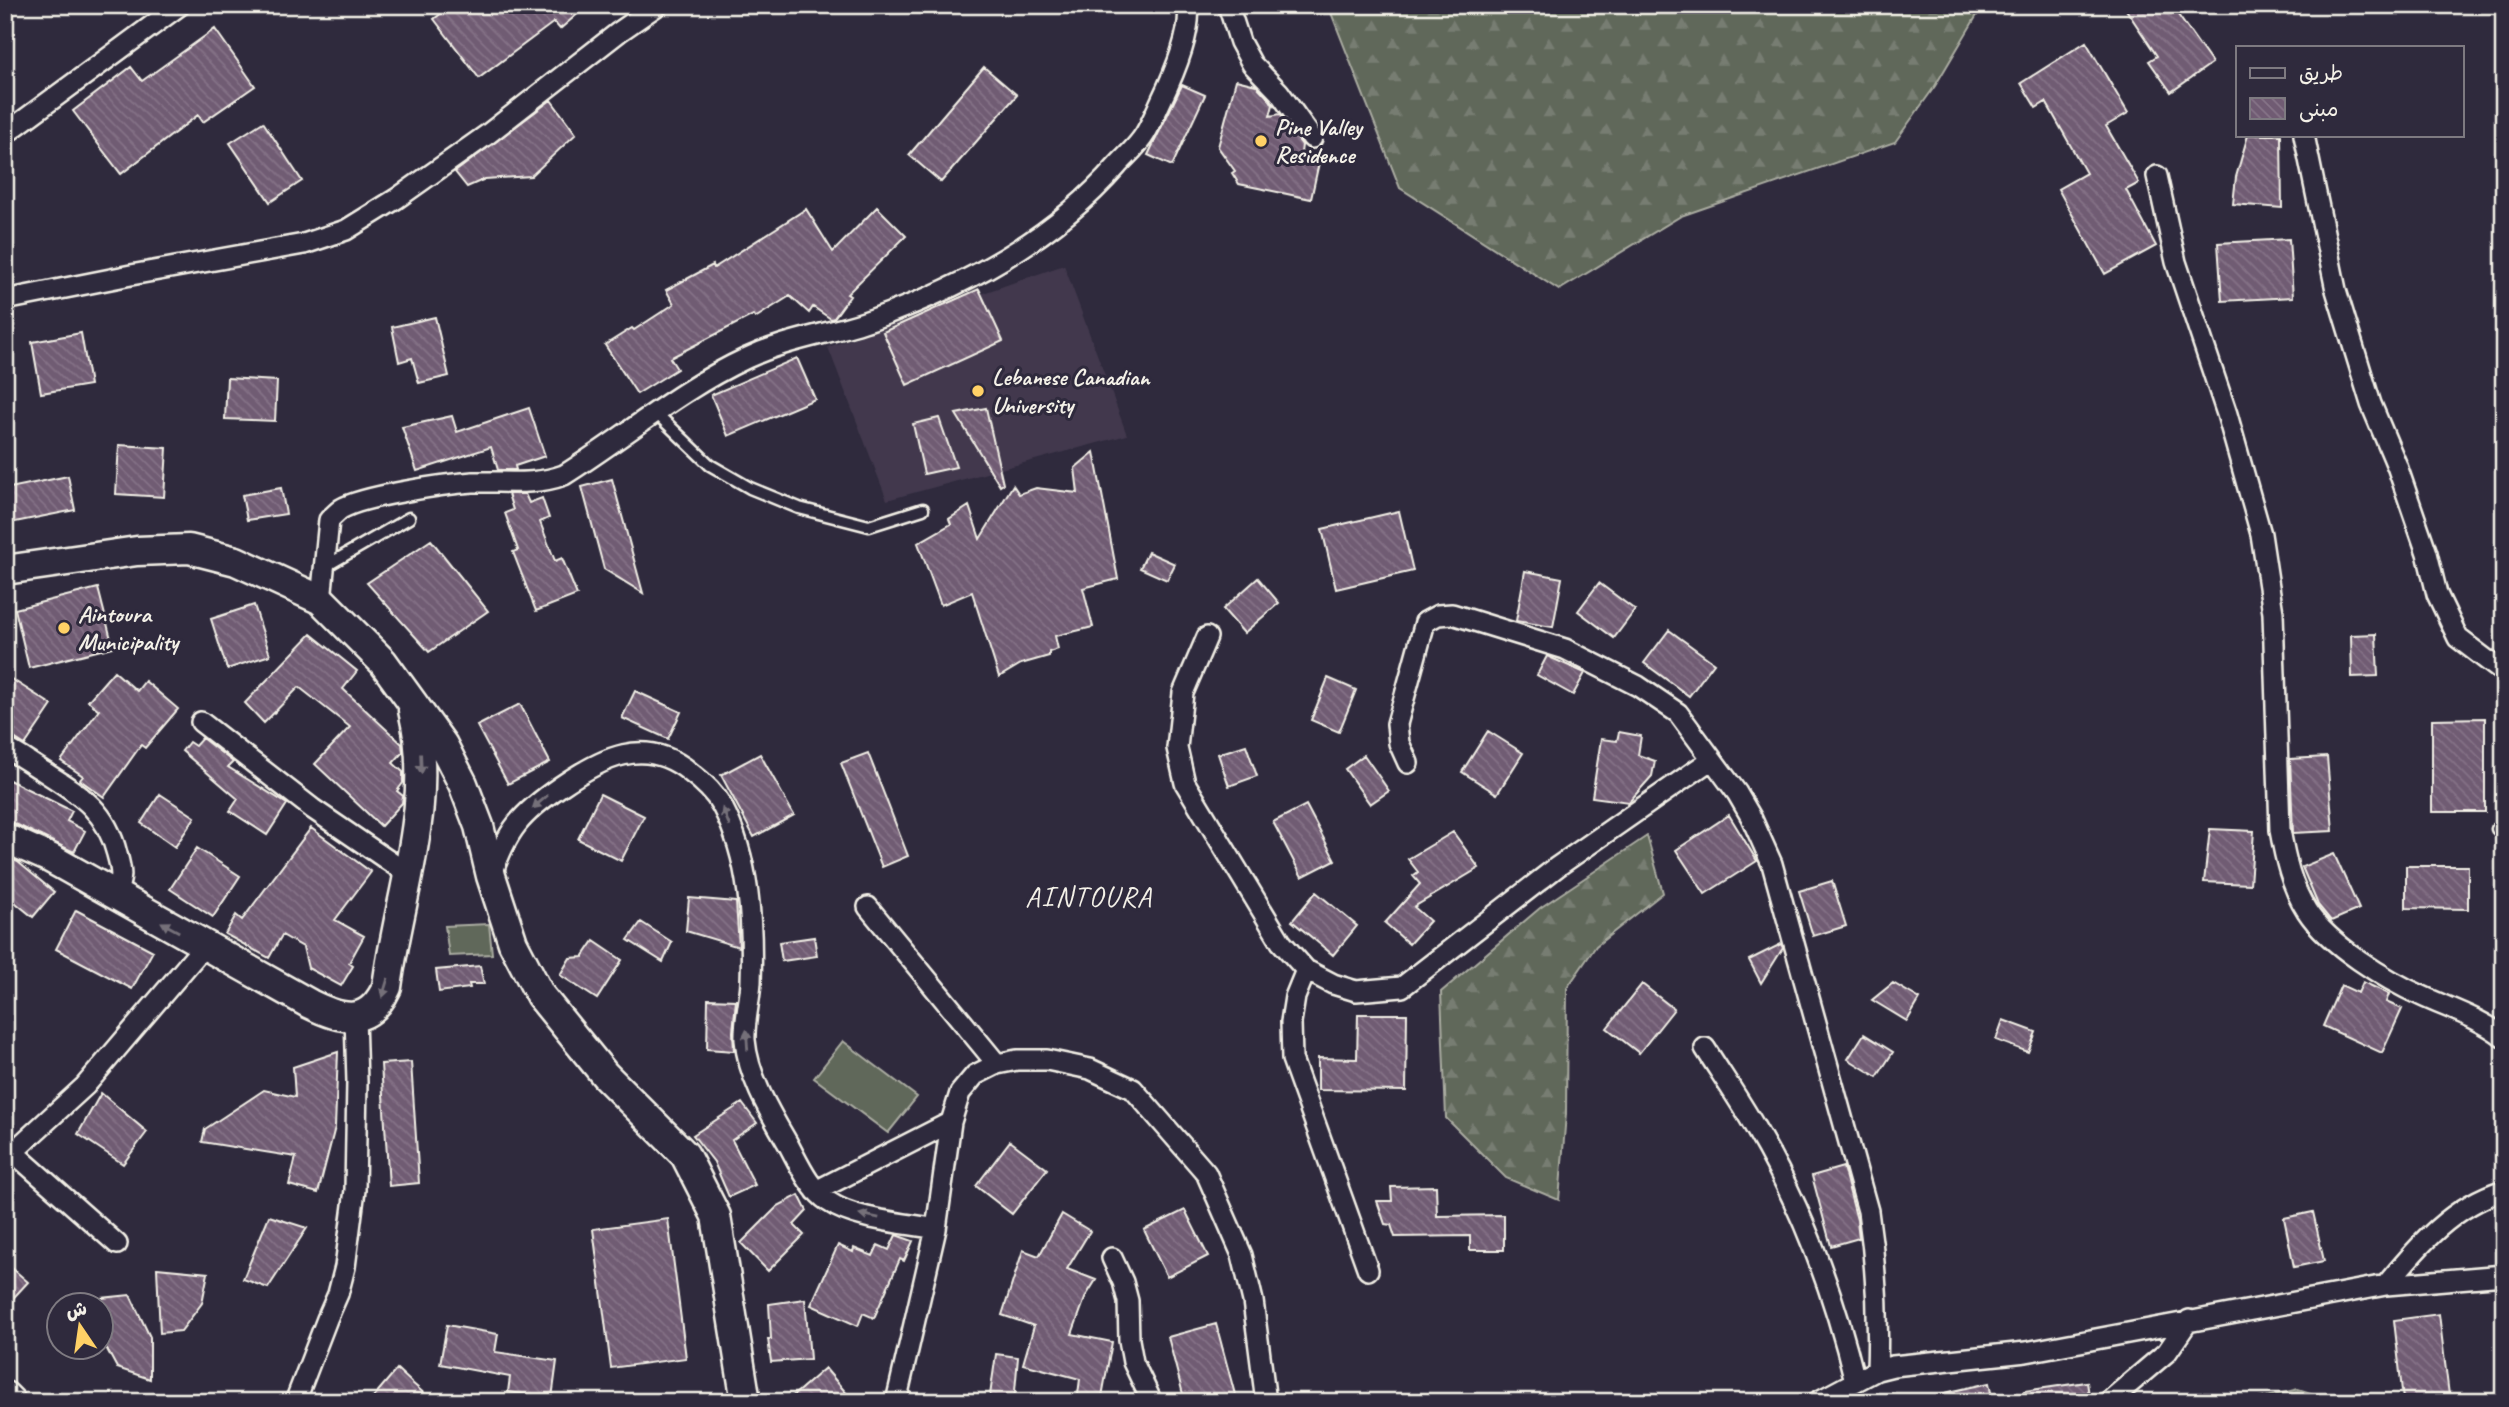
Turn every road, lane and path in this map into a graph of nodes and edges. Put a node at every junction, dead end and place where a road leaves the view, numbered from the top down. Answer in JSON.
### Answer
{"nodes":[{"id":1,"x":180,"y":5,"type":"edge"},
{"id":2,"x":658,"y":5,"type":"edge"},
{"id":3,"x":1188,"y":5,"type":"edge"},
{"id":4,"x":1233,"y":8,"type":"edge"},
{"id":5,"x":5,"y":134,"type":"edge"},
{"id":6,"x":2304,"y":136,"type":"edge"},
{"id":7,"x":1312,"y":138,"type":"dead end"},
{"id":8,"x":2157,"y":176,"type":"dead end"},
{"id":9,"x":5,"y":300,"type":"edge"},
{"id":10,"x":655,"y":411,"type":"junction"},
{"id":11,"x":923,"y":509,"type":"dead end"},
{"id":12,"x":409,"y":518,"type":"dead end"},
{"id":13,"x":326,"y":566,"type":"junction"},
{"id":14,"x":5,"y":570,"type":"edge"},
{"id":15,"x":321,"y":600,"type":"junction"},
{"id":16,"x":1208,"y":638,"type":"dead end"},
{"id":17,"x":2504,"y":673,"type":"edge"},
{"id":18,"x":410,"y":697,"type":"junction"},
{"id":19,"x":201,"y":722,"type":"dead end"},
{"id":20,"x":5,"y":748,"type":"edge"},
{"id":21,"x":1712,"y":759,"type":"junction"},
{"id":22,"x":1408,"y":763,"type":"dead end"},
{"id":23,"x":5,"y":838,"type":"edge"},
{"id":24,"x":408,"y":874,"type":"junction"},
{"id":25,"x":491,"y":876,"type":"junction"},
{"id":26,"x":115,"y":895,"type":"junction"},
{"id":27,"x":868,"y":907,"type":"dead end"},
{"id":28,"x":204,"y":946,"type":"junction"},
{"id":29,"x":1306,"y":970,"type":"junction"},
{"id":30,"x":355,"y":1017,"type":"junction"},
{"id":31,"x":2504,"y":1037,"type":"edge"},
{"id":32,"x":1705,"y":1048,"type":"dead end"},
{"id":33,"x":997,"y":1064,"type":"junction"},
{"id":34,"x":951,"y":1122,"type":"junction"},
{"id":35,"x":9,"y":1148,"type":"edge"},
{"id":36,"x":816,"y":1191,"type":"junction"},
{"id":37,"x":2504,"y":1191,"type":"edge"},
{"id":38,"x":936,"y":1229,"type":"junction"},
{"id":39,"x":117,"y":1244,"type":"dead end"},
{"id":40,"x":1112,"y":1258,"type":"dead end"},
{"id":41,"x":1367,"y":1270,"type":"dead end"},
{"id":42,"x":2504,"y":1275,"type":"edge"},
{"id":43,"x":2386,"y":1285,"type":"junction"},
{"id":44,"x":2189,"y":1320,"type":"junction"},
{"id":45,"x":1877,"y":1370,"type":"junction"},
{"id":46,"x":1855,"y":1381,"type":"junction"},
{"id":47,"x":5,"y":1396,"type":"edge"},
{"id":48,"x":11,"y":1402,"type":"edge"},
{"id":49,"x":295,"y":1402,"type":"edge"},
{"id":50,"x":746,"y":1402,"type":"edge"},
{"id":51,"x":896,"y":1402,"type":"edge"},
{"id":52,"x":1152,"y":1402,"type":"edge"},
{"id":53,"x":1266,"y":1402,"type":"edge"},
{"id":54,"x":1817,"y":1402,"type":"edge"},
{"id":55,"x":2108,"y":1402,"type":"edge"}],
"edges":[{"from":1,"to":5,"type":"street"},
{"from":2,"to":9,"type":"street"},
{"from":3,"to":10,"type":"street"},
{"from":4,"to":7,"type":"street"},
{"from":6,"to":17,"type":"street"},
{"from":8,"to":31,"type":"street"},
{"from":10,"to":11,"type":"lane"},
{"from":10,"to":13,"type":"street"},
{"from":12,"to":13,"type":"lane"},
{"from":13,"to":15,"type":"street"},
{"from":14,"to":15,"type":"main road"},
{"from":15,"to":18,"type":"main road"},
{"from":16,"to":29,"type":"street"},
{"from":18,"to":24,"type":"main road","one_way":true},
{"from":18,"to":25,"type":"main road"},
{"from":19,"to":24,"type":"street"},
{"from":20,"to":26,"type":"street"},
{"from":21,"to":22,"type":"street"},
{"from":21,"to":29,"type":"street"},
{"from":21,"to":45,"type":"street"},
{"from":23,"to":26,"type":"main road"},
{"from":24,"to":30,"type":"main road","one_way":true},
{"from":36,"to":25,"type":"street","one_way":true},
{"from":25,"to":50,"type":"main road"},
{"from":28,"to":26,"type":"main road","one_way":true},
{"from":27,"to":33,"type":"street"},
{"from":28,"to":30,"type":"main road"},
{"from":28,"to":35,"type":"street"},
{"from":29,"to":41,"type":"street"},
{"from":30,"to":49,"type":"street"},
{"from":32,"to":46,"type":"street"},
{"from":33,"to":34,"type":"street"},
{"from":33,"to":53,"type":"street"},
{"from":34,"to":36,"type":"street"},
{"from":34,"to":38,"type":"street"},
{"from":35,"to":39,"type":"street"},
{"from":38,"to":36,"type":"street","one_way":true},
{"from":37,"to":43,"type":"street"},
{"from":38,"to":51,"type":"street"},
{"from":40,"to":52,"type":"street"},
{"from":42,"to":43,"type":"street"},
{"from":43,"to":44,"type":"street"},
{"from":44,"to":45,"type":"street"},
{"from":44,"to":55,"type":"street"},
{"from":45,"to":46,"type":"street"},
{"from":46,"to":54,"type":"street"},
{"from":47,"to":48,"type":"main road"}]}
